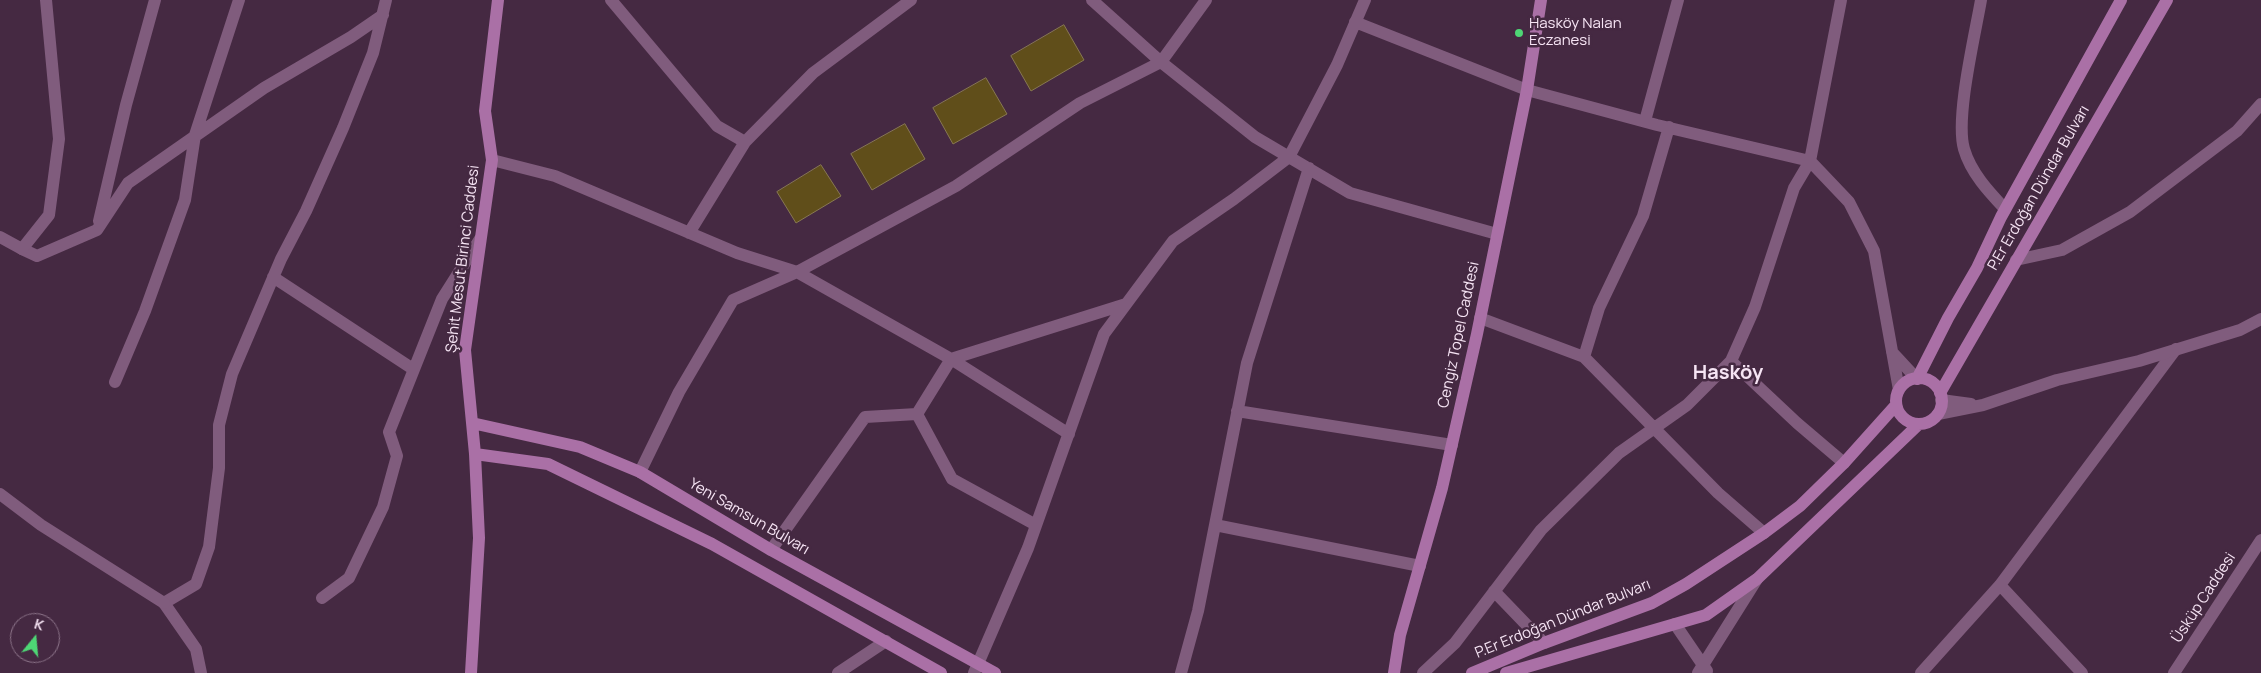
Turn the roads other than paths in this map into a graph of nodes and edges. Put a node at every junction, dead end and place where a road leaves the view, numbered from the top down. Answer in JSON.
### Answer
{"nodes":[{"id":1,"x":46,"y":0,"type":"edge"},
{"id":2,"x":154,"y":0,"type":"edge"},
{"id":3,"x":239,"y":0,"type":"edge"},
{"id":4,"x":386,"y":0,"type":"edge"},
{"id":5,"x":498,"y":0,"type":"edge"},
{"id":6,"x":612,"y":0,"type":"edge"},
{"id":7,"x":911,"y":0,"type":"edge"},
{"id":8,"x":1092,"y":0,"type":"edge"},
{"id":9,"x":1206,"y":0,"type":"edge"},
{"id":10,"x":1365,"y":0,"type":"edge"},
{"id":11,"x":1540,"y":0,"type":"edge"},
{"id":12,"x":1678,"y":0,"type":"edge"},
{"id":13,"x":1841,"y":0,"type":"edge"},
{"id":14,"x":1981,"y":0,"type":"edge"},
{"id":15,"x":2121,"y":0,"type":"edge"},
{"id":16,"x":2167,"y":0,"type":"edge"},
{"id":17,"x":382,"y":15,"type":"junction"},
{"id":18,"x":1355,"y":22,"type":"junction"},
{"id":19,"x":1161,"y":62,"type":"junction"},
{"id":20,"x":1527,"y":90,"type":"junction"},
{"id":21,"x":2261,"y":104,"type":"edge"},
{"id":22,"x":1645,"y":121,"type":"junction"},
{"id":23,"x":1669,"y":127,"type":"junction"},
{"id":24,"x":195,"y":135,"type":"junction"},
{"id":25,"x":745,"y":142,"type":"junction"},
{"id":26,"x":1289,"y":157,"type":"junction"},
{"id":27,"x":492,"y":160,"type":"junction"},
{"id":28,"x":1810,"y":161,"type":"junction"},
{"id":29,"x":1308,"y":168,"type":"junction"},
{"id":30,"x":2005,"y":209,"type":"junction"},
{"id":31,"x":97,"y":230,"type":"junction"},
{"id":32,"x":689,"y":233,"type":"junction"},
{"id":33,"x":1497,"y":234,"type":"junction"},
{"id":34,"x":0,"y":237,"type":"edge"},
{"id":35,"x":480,"y":239,"type":"junction"},
{"id":36,"x":22,"y":249,"type":"junction"},
{"id":37,"x":2016,"y":260,"type":"junction"},
{"id":38,"x":797,"y":272,"type":"junction"},
{"id":39,"x":273,"y":277,"type":"junction"},
{"id":40,"x":1126,"y":304,"type":"junction"},
{"id":41,"x":1480,"y":318,"type":"junction"},
{"id":42,"x":2261,"y":319,"type":"edge"},
{"id":43,"x":2176,"y":349,"type":"junction"},
{"id":44,"x":1892,"y":352,"type":"junction"},
{"id":45,"x":1584,"y":357,"type":"junction"},
{"id":46,"x":951,"y":359,"type":"junction"},
{"id":47,"x":1731,"y":361,"type":"junction"},
{"id":48,"x":413,"y":369,"type":"junction"},
{"id":49,"x":1918,"y":379,"type":"junction"},
{"id":50,"x":115,"y":382,"type":"dead end"},
{"id":51,"x":1899,"y":390,"type":"junction"},
{"id":52,"x":1941,"y":397,"type":"junction"},
{"id":53,"x":1896,"y":405,"type":"junction"},
{"id":54,"x":1983,"y":405,"type":"junction"},
{"id":55,"x":1237,"y":411,"type":"junction"},
{"id":56,"x":918,"y":414,"type":"junction"},
{"id":57,"x":1938,"y":414,"type":"junction"},
{"id":58,"x":472,"y":423,"type":"junction"},
{"id":59,"x":1919,"y":424,"type":"junction"},
{"id":60,"x":1654,"y":428,"type":"junction"},
{"id":61,"x":1069,"y":434,"type":"junction"},
{"id":62,"x":1452,"y":445,"type":"junction"},
{"id":63,"x":475,"y":454,"type":"junction"},
{"id":64,"x":1844,"y":463,"type":"junction"},
{"id":65,"x":640,"y":472,"type":"junction"},
{"id":66,"x":0,"y":494,"type":"edge"},
{"id":67,"x":1036,"y":525,"type":"junction"},
{"id":68,"x":1215,"y":525,"type":"junction"},
{"id":69,"x":1764,"y":533,"type":"junction"},
{"id":70,"x":2261,"y":540,"type":"edge"},
{"id":71,"x":772,"y":550,"type":"junction"},
{"id":72,"x":1420,"y":566,"type":"junction"},
{"id":73,"x":1758,"y":579,"type":"junction"},
{"id":74,"x":2000,"y":586,"type":"junction"},
{"id":75,"x":1494,"y":591,"type":"junction"},
{"id":76,"x":322,"y":598,"type":"dead end"},
{"id":77,"x":164,"y":603,"type":"junction"},
{"id":78,"x":1675,"y":624,"type":"junction"},
{"id":79,"x":886,"y":641,"type":"junction"},
{"id":80,"x":1544,"y":643,"type":"junction"},
{"id":81,"x":976,"y":668,"type":"edge"},
{"id":82,"x":1703,"y":671,"type":"edge"},
{"id":83,"x":201,"y":673,"type":"edge"},
{"id":84,"x":471,"y":673,"type":"edge"},
{"id":85,"x":838,"y":673,"type":"edge"},
{"id":86,"x":941,"y":673,"type":"edge"},
{"id":87,"x":996,"y":673,"type":"edge"},
{"id":88,"x":1181,"y":673,"type":"edge"},
{"id":89,"x":1394,"y":673,"type":"edge"},
{"id":90,"x":1424,"y":673,"type":"edge"},
{"id":91,"x":1472,"y":673,"type":"edge"},
{"id":92,"x":1506,"y":673,"type":"edge"},
{"id":93,"x":1921,"y":673,"type":"edge"},
{"id":94,"x":2082,"y":673,"type":"edge"},
{"id":95,"x":2174,"y":673,"type":"edge"}],
"edges":[{"from":1,"to":36,"type":"street"},
{"from":2,"to":31,"type":"street"},
{"from":3,"to":24,"type":"street"},
{"from":4,"to":17,"type":"street"},
{"from":5,"to":27,"type":"main road","name":"Şehit Mesut Birinci Caddesi"},
{"from":6,"to":25,"type":"street"},
{"from":7,"to":25,"type":"street"},
{"from":8,"to":19,"type":"street"},
{"from":9,"to":19,"type":"street"},
{"from":10,"to":18,"type":"street"},
{"from":11,"to":20,"type":"main road","name":"Cengiz Topel Caddesi"},
{"from":12,"to":22,"type":"street"},
{"from":13,"to":28,"type":"street"},
{"from":14,"to":30,"type":"street"},
{"from":15,"to":30,"type":"main road","name":"P.Er Erdoğan Dündar Bulvarı"},
{"from":16,"to":37,"type":"main road","name":"P.Er Erdoğan Dündar Bulvarı"},
{"from":17,"to":24,"type":"street"},
{"from":17,"to":39,"type":"street"},
{"from":18,"to":20,"type":"street"},
{"from":18,"to":26,"type":"street"},
{"from":19,"to":26,"type":"street"},
{"from":19,"to":38,"type":"street"},
{"from":20,"to":22,"type":"street"},
{"from":20,"to":33,"type":"main road","name":"Cengiz Topel Caddesi"},
{"from":21,"to":37,"type":"street"},
{"from":22,"to":23,"type":"street"},
{"from":23,"to":28,"type":"street"},
{"from":23,"to":45,"type":"street"},
{"from":24,"to":31,"type":"street"},
{"from":24,"to":50,"type":"street"},
{"from":25,"to":32,"type":"street"},
{"from":26,"to":29,"type":"street"},
{"from":26,"to":40,"type":"street"},
{"from":27,"to":32,"type":"street"},
{"from":27,"to":35,"type":"main road","name":"Şehit Mesut Birinci Caddesi"},
{"from":28,"to":44,"type":"street"},
{"from":28,"to":47,"type":"street"},
{"from":29,"to":33,"type":"street"},
{"from":29,"to":55,"type":"street"},
{"from":30,"to":49,"type":"main road","name":"P.Er Erdoğan Dündar Bulvarı"},
{"from":31,"to":36,"type":"street"},
{"from":32,"to":38,"type":"street"},
{"from":33,"to":41,"type":"main road","name":"Cengiz Topel Caddesi"},
{"from":34,"to":36,"type":"street"},
{"from":35,"to":48,"type":"street"},
{"from":35,"to":58,"type":"main road","name":"Şehit Mesut Birinci Caddesi"},
{"from":37,"to":52,"type":"main road","name":"P.Er Erdoğan Dündar Bulvarı"},
{"from":38,"to":46,"type":"street"},
{"from":38,"to":65,"type":"street"},
{"from":39,"to":48,"type":"street"},
{"from":39,"to":77,"type":"street"},
{"from":40,"to":46,"type":"street"},
{"from":40,"to":61,"type":"street"},
{"from":41,"to":45,"type":"street"},
{"from":41,"to":62,"type":"main road","name":"Cengiz Topel Caddesi"},
{"from":42,"to":43,"type":"street"},
{"from":43,"to":54,"type":"street"},
{"from":43,"to":74,"type":"street"},
{"from":44,"to":49,"type":"street"},
{"from":44,"to":51,"type":"street"},
{"from":45,"to":60,"type":"street"},
{"from":46,"to":56,"type":"street"},
{"from":46,"to":61,"type":"street"},
{"from":47,"to":60,"type":"street"},
{"from":47,"to":64,"type":"street"},
{"from":48,"to":76,"type":"street"},
{"from":49,"to":51,"type":"main road"},
{"from":49,"to":52,"type":"main road"},
{"from":51,"to":53,"type":"main road"},
{"from":52,"to":54,"type":"street"},
{"from":52,"to":57,"type":"main road"},
{"from":53,"to":59,"type":"main road"},
{"from":53,"to":64,"type":"main road","name":"P.Er Erdoğan Dündar Bulvarı"},
{"from":54,"to":57,"type":"street"},
{"from":55,"to":62,"type":"street"},
{"from":55,"to":68,"type":"street"},
{"from":56,"to":67,"type":"street"},
{"from":56,"to":71,"type":"street"},
{"from":57,"to":59,"type":"main road"},
{"from":58,"to":63,"type":"main road","name":"Şehit Mesut Birinci Caddesi"},
{"from":58,"to":65,"type":"main road","name":"Yeni Samsun Bulvarı"},
{"from":59,"to":73,"type":"main road","name":"P.Er Erdoğan Dündar Bulvarı"},
{"from":60,"to":69,"type":"street"},
{"from":60,"to":75,"type":"street"},
{"from":61,"to":67,"type":"street"},
{"from":62,"to":72,"type":"main road","name":"Cengiz Topel Caddesi"},
{"from":63,"to":79,"type":"main road"},
{"from":63,"to":84,"type":"main road","name":"Şehit Mesut Birinci Caddesi"},
{"from":64,"to":69,"type":"main road","name":"P.Er Erdoğan Dündar Bulvarı"},
{"from":65,"to":71,"type":"main road","name":"Yeni Samsun Bulvarı"},
{"from":66,"to":77,"type":"street"},
{"from":67,"to":81,"type":"street"},
{"from":68,"to":72,"type":"street"},
{"from":68,"to":88,"type":"street"},
{"from":69,"to":80,"type":"main road","name":"P.Er Erdoğan Dündar Bulvarı"},
{"from":70,"to":95,"type":"street","name":"Üsküp Caddesi"},
{"from":71,"to":81,"type":"main road","name":"Yeni Samsun Bulvarı"},
{"from":72,"to":89,"type":"main road","name":"Cengiz Topel Caddesi"},
{"from":73,"to":78,"type":"main road","name":"P.Er Erdoğan Dündar Bulvarı"},
{"from":73,"to":82,"type":"street"},
{"from":74,"to":93,"type":"street"},
{"from":74,"to":94,"type":"street"},
{"from":75,"to":80,"type":"street"},
{"from":75,"to":90,"type":"street"},
{"from":77,"to":83,"type":"street"},
{"from":78,"to":82,"type":"street"},
{"from":78,"to":92,"type":"main road","name":"P.Er Erdoğan Dündar Bulvarı"},
{"from":79,"to":85,"type":"street"},
{"from":79,"to":86,"type":"main road"},
{"from":80,"to":91,"type":"main road","name":"P.Er Erdoğan Dündar Bulvarı"},
{"from":81,"to":87,"type":"main road","name":"Yeni Samsun Bulvarı"}]}
